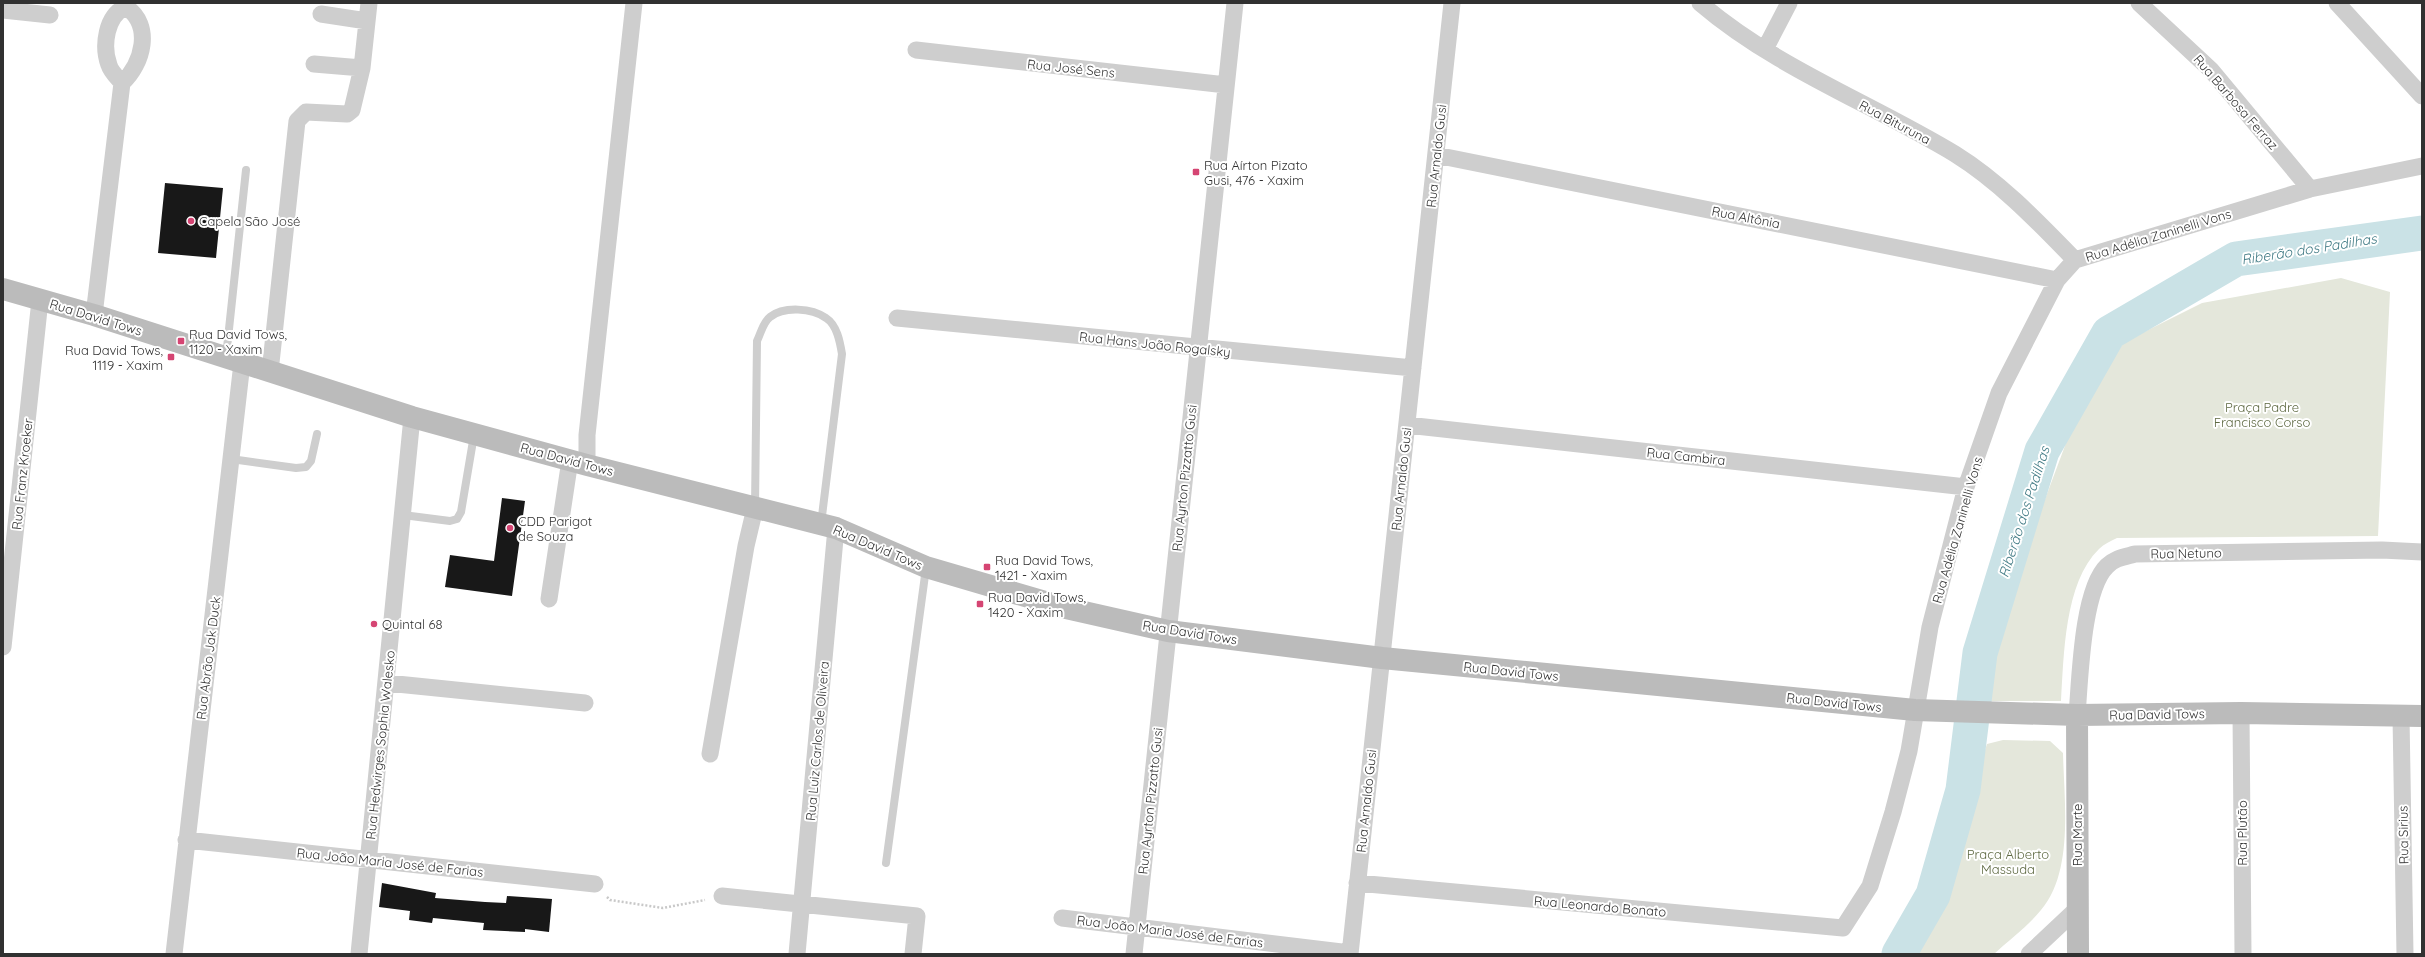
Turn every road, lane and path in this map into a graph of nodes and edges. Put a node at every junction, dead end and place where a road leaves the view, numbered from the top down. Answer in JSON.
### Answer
{"nodes":[{"id":1,"x":369,"y":3,"type":"edge"},
{"id":2,"x":634,"y":3,"type":"edge"},
{"id":3,"x":1235,"y":3,"type":"edge"},
{"id":4,"x":1452,"y":3,"type":"edge"},
{"id":5,"x":1700,"y":3,"type":"edge"},
{"id":6,"x":1789,"y":3,"type":"edge"},
{"id":7,"x":2139,"y":3,"type":"edge"},
{"id":8,"x":2337,"y":3,"type":"edge"},
{"id":9,"x":126,"y":5,"type":"edge"},
{"id":10,"x":3,"y":10,"type":"edge"},
{"id":11,"x":321,"y":14,"type":"dead end"},
{"id":12,"x":50,"y":15,"type":"dead end"},
{"id":13,"x":367,"y":21,"type":"junction"},
{"id":14,"x":1765,"y":49,"type":"junction"},
{"id":15,"x":916,"y":50,"type":"dead end"},
{"id":16,"x":314,"y":64,"type":"dead end"},
{"id":17,"x":362,"y":68,"type":"junction"},
{"id":18,"x":122,"y":84,"type":"junction"},
{"id":19,"x":1226,"y":85,"type":"junction"},
{"id":20,"x":2422,"y":96,"type":"edge"},
{"id":21,"x":1436,"y":155,"type":"junction"},
{"id":22,"x":2422,"y":166,"type":"edge"},
{"id":23,"x":246,"y":170,"type":"dead end"},
{"id":24,"x":2310,"y":189,"type":"junction"},
{"id":25,"x":2075,"y":260,"type":"junction"},
{"id":26,"x":2057,"y":280,"type":"junction"},
{"id":27,"x":3,"y":289,"type":"edge"},
{"id":28,"x":40,"y":300,"type":"junction"},
{"id":29,"x":94,"y":315,"type":"junction"},
{"id":30,"x":897,"y":318,"type":"dead end"},
{"id":31,"x":1198,"y":348,"type":"junction"},
{"id":32,"x":234,"y":360,"type":"junction"},
{"id":33,"x":1413,"y":368,"type":"junction"},
{"id":34,"x":270,"y":372,"type":"junction"},
{"id":35,"x":412,"y":416,"type":"junction"},
{"id":36,"x":1407,"y":425,"type":"junction"},
{"id":37,"x":317,"y":434,"type":"dead end"},
{"id":38,"x":474,"y":434,"type":"junction"},
{"id":39,"x":231,"y":459,"type":"junction"},
{"id":40,"x":578,"y":463,"type":"junction"},
{"id":41,"x":1966,"y":487,"type":"junction"},
{"id":42,"x":755,"y":508,"type":"junction"},
{"id":43,"x":403,"y":515,"type":"junction"},
{"id":44,"x":829,"y":526,"type":"junction"},
{"id":45,"x":2422,"y":552,"type":"edge"},
{"id":46,"x":926,"y":567,"type":"junction"},
{"id":47,"x":549,"y":599,"type":"dead end"},
{"id":48,"x":1168,"y":631,"type":"junction"},
{"id":49,"x":3,"y":647,"type":"edge"},
{"id":50,"x":1382,"y":658,"type":"junction"},
{"id":51,"x":387,"y":683,"type":"junction"},
{"id":52,"x":586,"y":703,"type":"dead end"},
{"id":53,"x":1915,"y":710,"type":"junction"},
{"id":54,"x":2241,"y":713,"type":"junction"},
{"id":55,"x":2077,"y":715,"type":"junction"},
{"id":56,"x":2412,"y":716,"type":"edge"},
{"id":57,"x":710,"y":754,"type":"dead end"},
{"id":58,"x":186,"y":840,"type":"junction"},
{"id":59,"x":369,"y":859,"type":"junction"},
{"id":60,"x":886,"y":863,"type":"dead end"},
{"id":61,"x":1357,"y":883,"type":"junction"},
{"id":62,"x":595,"y":884,"type":"joint"},
{"id":63,"x":722,"y":896,"type":"joint"},
{"id":64,"x":801,"y":906,"type":"junction"},
{"id":65,"x":2078,"y":908,"type":"junction"},
{"id":66,"x":1062,"y":918,"type":"dead end"},
{"id":67,"x":1137,"y":927,"type":"junction"},
{"id":68,"x":1843,"y":928,"type":"joint"},
{"id":69,"x":1350,"y":953,"type":"edge"},
{"id":70,"x":174,"y":954,"type":"edge"},
{"id":71,"x":359,"y":954,"type":"edge"},
{"id":72,"x":797,"y":954,"type":"edge"},
{"id":73,"x":913,"y":954,"type":"edge"},
{"id":74,"x":1134,"y":954,"type":"edge"},
{"id":75,"x":2029,"y":954,"type":"edge"},
{"id":76,"x":2078,"y":954,"type":"edge"},
{"id":77,"x":2243,"y":954,"type":"edge"},
{"id":78,"x":2405,"y":954,"type":"edge"}],
"edges":[{"from":1,"to":13,"type":"street"},
{"from":2,"to":40,"type":"street"},
{"from":3,"to":19,"type":"street","name":"Rua Ayrton Pizzatto Gusi"},
{"from":4,"to":21,"type":"street","name":"Rua Arnaldo Gusi"},
{"from":5,"to":14,"type":"street","name":"Rua Bituruna"},
{"from":6,"to":14,"type":"street"},
{"from":7,"to":24,"type":"street","name":"Rua Barbosa Ferraz"},
{"from":8,"to":20,"type":"street"},
{"from":9,"to":18,"type":"street"},
{"from":9,"to":18,"type":"street"},
{"from":10,"to":12,"type":"street"},
{"from":11,"to":13,"type":"street"},
{"from":13,"to":17,"type":"street"},
{"from":14,"to":25,"type":"street","name":"Rua Bituruna"},
{"from":15,"to":19,"type":"street","name":"Rua José Sens"},
{"from":16,"to":17,"type":"street"},
{"from":17,"to":34,"type":"street"},
{"from":18,"to":29,"type":"street"},
{"from":19,"to":31,"type":"street","name":"Rua Ayrton Pizzatto Gusi"},
{"from":21,"to":26,"type":"street","name":"Rua Altônia"},
{"from":21,"to":33,"type":"street","name":"Rua Arnaldo Gusi"},
{"from":22,"to":24,"type":"street","name":"Rua Adélia Zaninelli Vons"},
{"from":23,"to":32,"type":"lane"},
{"from":24,"to":25,"type":"street","name":"Rua Adélia Zaninelli Vons"},
{"from":25,"to":26,"type":"street","name":"Rua Adélia Zaninelli Vons"},
{"from":26,"to":41,"type":"street","name":"Rua Adélia Zaninelli Vons"},
{"from":27,"to":28,"type":"street","name":"Rua David Tows"},
{"from":28,"to":29,"type":"street","name":"Rua David Tows"},
{"from":28,"to":49,"type":"street","name":"Rua Franz Kroeker"},
{"from":29,"to":32,"type":"street","name":"Rua David Tows"},
{"from":30,"to":31,"type":"street","name":"Rua Hans João Rogalsky"},
{"from":31,"to":33,"type":"street","name":"Rua Hans João Rogalsky"},
{"from":31,"to":48,"type":"street","name":"Rua Ayrton Pizzatto Gusi"},
{"from":32,"to":34,"type":"street","name":"Rua David Tows"},
{"from":32,"to":39,"type":"street","name":"Rua Abrão Jak Duck"},
{"from":33,"to":36,"type":"street","name":"Rua Arnaldo Gusi"},
{"from":34,"to":35,"type":"street","name":"Rua David Tows"},
{"from":35,"to":38,"type":"street","name":"Rua David Tows"},
{"from":35,"to":43,"type":"street","name":"Rua Hedwirges Sophia Walesko"},
{"from":36,"to":41,"type":"street","name":"Rua Cambira"},
{"from":36,"to":50,"type":"street","name":"Rua Arnaldo Gusi"},
{"from":37,"to":39,"type":"lane"},
{"from":38,"to":40,"type":"street","name":"Rua David Tows"},
{"from":38,"to":43,"type":"lane"},
{"from":39,"to":58,"type":"street","name":"Rua Abrão Jak Duck"},
{"from":40,"to":42,"type":"street","name":"Rua David Tows"},
{"from":40,"to":47,"type":"street"},
{"from":41,"to":53,"type":"street","name":"Rua Adélia Zaninelli Vons"},
{"from":42,"to":44,"type":"street","name":"Rua David Tows"},
{"from":42,"to":44,"type":"lane"},
{"from":42,"to":57,"type":"street"},
{"from":43,"to":51,"type":"street","name":"Rua Hedwirges Sophia Walesko"},
{"from":44,"to":46,"type":"street","name":"Rua David Tows"},
{"from":44,"to":64,"type":"street","name":"Rua Luiz Carlos de Oliveira"},
{"from":45,"to":55,"type":"street","name":"Rua Netuno"},
{"from":46,"to":48,"type":"street","name":"Rua David Tows"},
{"from":46,"to":60,"type":"lane"},
{"from":48,"to":50,"type":"street","name":"Rua David Tows"},
{"from":48,"to":67,"type":"street","name":"Rua Ayrton Pizzatto Gusi"},
{"from":50,"to":53,"type":"street","name":"Rua David Tows"},
{"from":50,"to":61,"type":"street","name":"Rua Arnaldo Gusi"},
{"from":51,"to":52,"type":"street"},
{"from":51,"to":59,"type":"street","name":"Rua Hedwirges Sophia Walesko"},
{"from":53,"to":55,"type":"street","name":"Rua David Tows"},
{"from":53,"to":68,"type":"street","name":"Rua Adélia Zaninelli Vons"},
{"from":54,"to":55,"type":"street","name":"Rua David Tows"},
{"from":54,"to":56,"type":"street","name":"Rua David Tows"},
{"from":54,"to":77,"type":"street","name":"Rua Plutão"},
{"from":55,"to":65,"type":"street","name":"Rua Marte"},
{"from":56,"to":78,"type":"street","name":"Rua Sirius"},
{"from":58,"to":59,"type":"street","name":"Rua João Maria José de Farias"},
{"from":58,"to":70,"type":"street","name":"Rua Abrão Jak Duck"},
{"from":59,"to":62,"type":"street","name":"Rua João Maria José de Farias"},
{"from":59,"to":71,"type":"street","name":"Rua Hedwirges Sophia Walesko"},
{"from":61,"to":68,"type":"street","name":"Rua Leonardo Bonato"},
{"from":61,"to":69,"type":"street","name":"Rua Arnaldo Gusi"},
{"from":62,"to":63,"type":"path"},
{"from":63,"to":64,"type":"street"},
{"from":64,"to":72,"type":"street","name":"Rua Luiz Carlos de Oliveira"},
{"from":64,"to":73,"type":"street"},
{"from":65,"to":75,"type":"street"},
{"from":65,"to":76,"type":"street","name":"Rua Marte"},
{"from":66,"to":67,"type":"street","name":"Rua João Maria José de Farias"},
{"from":67,"to":69,"type":"street","name":"Rua João Maria José de Farias"},
{"from":67,"to":74,"type":"street","name":"Rua Ayrton Pizzatto Gusi"}]}
